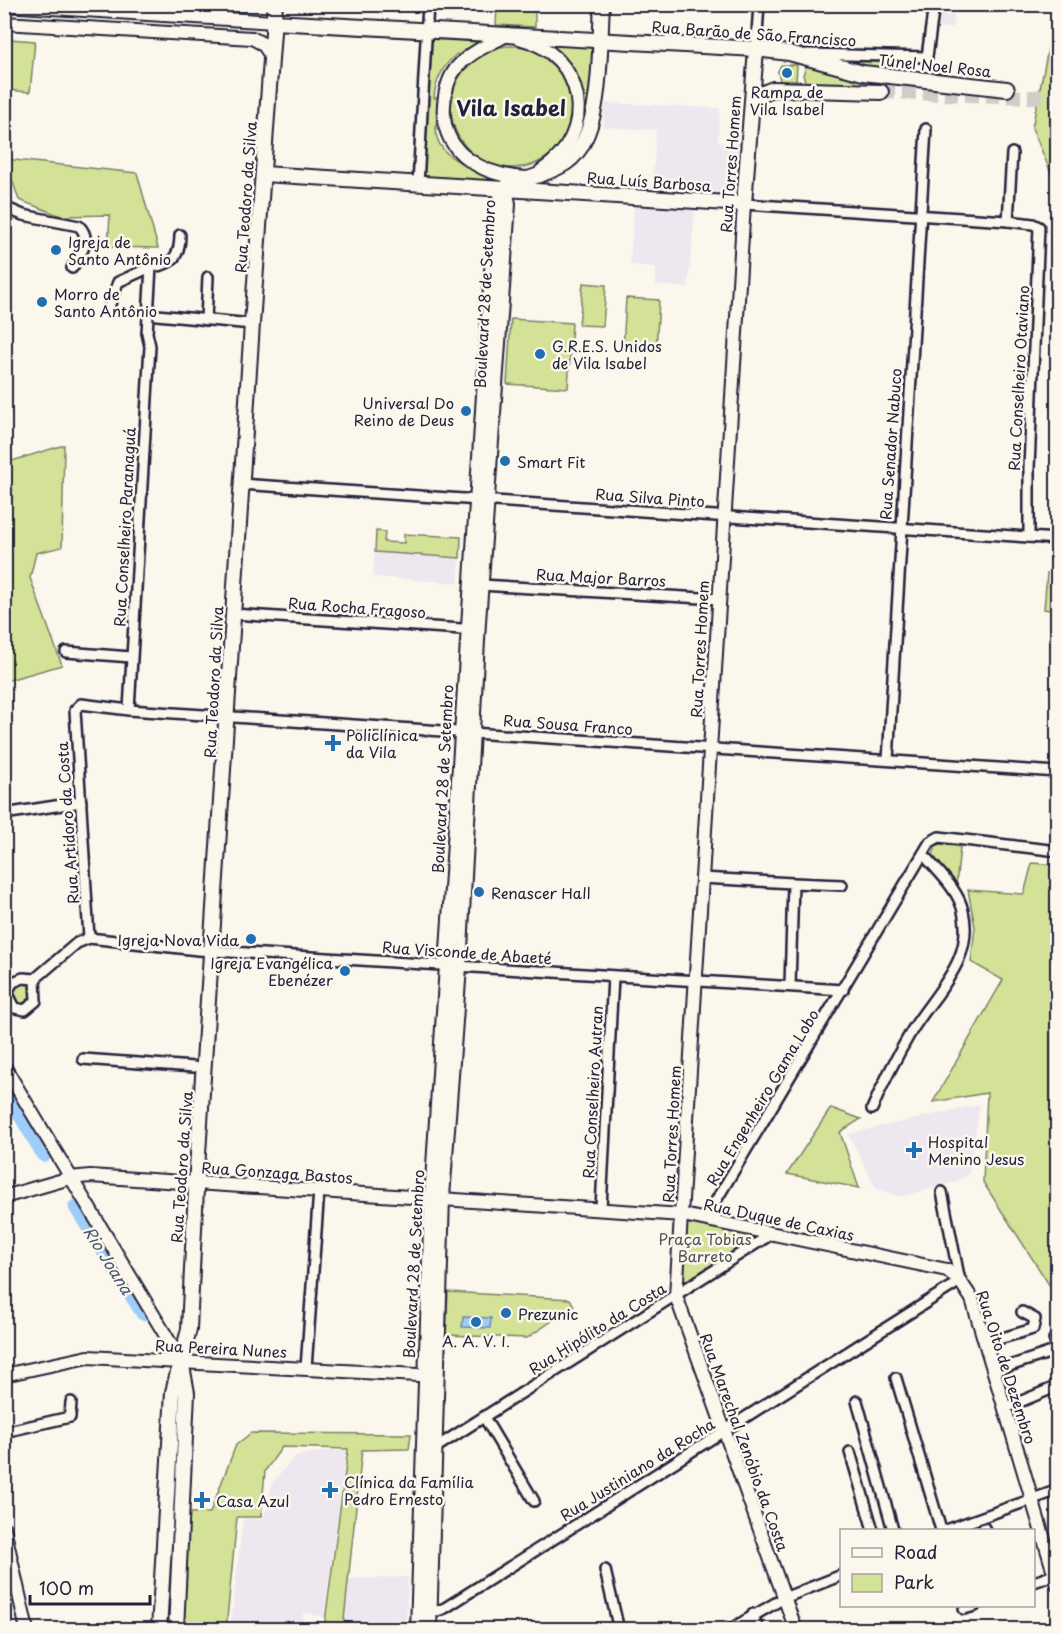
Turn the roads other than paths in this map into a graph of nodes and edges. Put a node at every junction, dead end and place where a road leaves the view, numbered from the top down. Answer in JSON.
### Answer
{"nodes":[{"id":1,"x":275,"y":4,"type":"edge"},
{"id":2,"x":428,"y":4,"type":"edge"},
{"id":3,"x":602,"y":4,"type":"edge"},
{"id":4,"x":759,"y":4,"type":"edge"},
{"id":5,"x":934,"y":4,"type":"edge"},
{"id":6,"x":4,"y":5,"type":"edge"},
{"id":7,"x":22,"y":5,"type":"edge"},
{"id":8,"x":4,"y":21,"type":"edge"},
{"id":9,"x":274,"y":22,"type":"junction"},
{"id":10,"x":427,"y":31,"type":"junction"},
{"id":11,"x":510,"y":37,"type":"junction"},
{"id":12,"x":600,"y":41,"type":"junction"},
{"id":13,"x":756,"y":49,"type":"junction"},
{"id":14,"x":789,"y":53,"type":"junction"},
{"id":15,"x":272,"y":57,"type":"junction"},
{"id":16,"x":1007,"y":89,"type":"dead end"},
{"id":17,"x":881,"y":92,"type":"tunnel mouth"},
{"id":18,"x":751,"y":112,"type":"junction"},
{"id":19,"x":926,"y":129,"type":"dead end"},
{"id":20,"x":1012,"y":153,"type":"dead end"},
{"id":21,"x":486,"y":170,"type":"junction"},
{"id":22,"x":263,"y":174,"type":"junction"},
{"id":23,"x":531,"y":176,"type":"junction"},
{"id":24,"x":418,"y":184,"type":"junction"},
{"id":25,"x":505,"y":188,"type":"junction"},
{"id":26,"x":744,"y":204,"type":"junction"},
{"id":27,"x":4,"y":207,"type":"edge"},
{"id":28,"x":920,"y":216,"type":"junction"},
{"id":29,"x":1008,"y":221,"type":"junction"},
{"id":30,"x":1033,"y":224,"type":"joint"},
{"id":31,"x":180,"y":235,"type":"dead end"},
{"id":32,"x":151,"y":267,"type":"junction"},
{"id":33,"x":72,"y":268,"type":"dead end"},
{"id":34,"x":208,"y":277,"type":"dead end"},
{"id":35,"x":109,"y":307,"type":"dead end"},
{"id":36,"x":157,"y":315,"type":"dead end"},
{"id":37,"x":206,"y":320,"type":"junction"},
{"id":38,"x":252,"y":324,"type":"junction"},
{"id":39,"x":241,"y":484,"type":"junction"},
{"id":40,"x":484,"y":501,"type":"junction"},
{"id":41,"x":723,"y":517,"type":"junction"},
{"id":42,"x":900,"y":529,"type":"junction"},
{"id":43,"x":1029,"y":537,"type":"junction"},
{"id":44,"x":1058,"y":539,"type":"edge"},
{"id":45,"x":481,"y":585,"type":"junction"},
{"id":46,"x":719,"y":599,"type":"junction"},
{"id":47,"x":233,"y":614,"type":"junction"},
{"id":48,"x":473,"y":625,"type":"junction"},
{"id":49,"x":66,"y":652,"type":"dead end"},
{"id":50,"x":131,"y":657,"type":"junction"},
{"id":51,"x":77,"y":706,"type":"joint"},
{"id":52,"x":129,"y":710,"type":"junction"},
{"id":53,"x":227,"y":716,"type":"junction"},
{"id":54,"x":466,"y":732,"type":"junction"},
{"id":55,"x":709,"y":749,"type":"junction"},
{"id":56,"x":888,"y":760,"type":"junction"},
{"id":57,"x":1058,"y":772,"type":"edge"},
{"id":58,"x":81,"y":802,"type":"junction"},
{"id":59,"x":4,"y":814,"type":"edge"},
{"id":60,"x":1058,"y":851,"type":"edge"},
{"id":61,"x":924,"y":855,"type":"junction"},
{"id":62,"x":701,"y":878,"type":"junction"},
{"id":63,"x":793,"y":883,"type":"junction"},
{"id":64,"x":842,"y":885,"type":"dead end"},
{"id":65,"x":89,"y":938,"type":"junction"},
{"id":66,"x":212,"y":950,"type":"junction"},
{"id":67,"x":454,"y":967,"type":"junction"},
{"id":68,"x":613,"y":977,"type":"junction"},
{"id":69,"x":35,"y":980,"type":"dead end"},
{"id":70,"x":696,"y":981,"type":"junction"},
{"id":71,"x":790,"y":986,"type":"junction"},
{"id":72,"x":843,"y":990,"type":"junction"},
{"id":73,"x":83,"y":1059,"type":"dead end"},
{"id":74,"x":4,"y":1066,"type":"edge"},
{"id":75,"x":194,"y":1067,"type":"dead end"},
{"id":76,"x":872,"y":1109,"type":"dead end"},
{"id":77,"x":70,"y":1178,"type":"junction"},
{"id":78,"x":196,"y":1182,"type":"junction"},
{"id":79,"x":319,"y":1190,"type":"junction"},
{"id":80,"x":942,"y":1192,"type":"dead end"},
{"id":81,"x":4,"y":1197,"type":"edge"},
{"id":82,"x":437,"y":1197,"type":"junction"},
{"id":83,"x":601,"y":1208,"type":"junction"},
{"id":84,"x":683,"y":1215,"type":"junction"},
{"id":85,"x":705,"y":1219,"type":"junction"},
{"id":86,"x":773,"y":1233,"type":"junction"},
{"id":87,"x":960,"y":1281,"type":"junction"},
{"id":88,"x":676,"y":1296,"type":"junction"},
{"id":89,"x":1022,"y":1312,"type":"dead end"},
{"id":90,"x":985,"y":1343,"type":"junction"},
{"id":91,"x":1056,"y":1346,"type":"edge"},
{"id":92,"x":181,"y":1361,"type":"junction"},
{"id":93,"x":306,"y":1368,"type":"junction"},
{"id":94,"x":994,"y":1371,"type":"junction"},
{"id":95,"x":4,"y":1375,"type":"edge"},
{"id":96,"x":431,"y":1376,"type":"junction"},
{"id":97,"x":896,"y":1377,"type":"dead end"},
{"id":98,"x":1058,"y":1386,"type":"edge"},
{"id":99,"x":857,"y":1401,"type":"dead end"},
{"id":100,"x":71,"y":1402,"type":"dead end"},
{"id":101,"x":1005,"y":1408,"type":"junction"},
{"id":102,"x":484,"y":1417,"type":"junction"},
{"id":103,"x":726,"y":1430,"type":"junction"},
{"id":104,"x":4,"y":1432,"type":"edge"},
{"id":105,"x":435,"y":1448,"type":"junction"},
{"id":106,"x":850,"y":1452,"type":"dead end"},
{"id":107,"x":1058,"y":1490,"type":"edge"},
{"id":108,"x":1032,"y":1498,"type":"junction"},
{"id":109,"x":534,"y":1501,"type":"dead end"},
{"id":110,"x":4,"y":1528,"type":"edge"},
{"id":111,"x":873,"y":1529,"type":"edge"},
{"id":112,"x":892,"y":1529,"type":"edge"},
{"id":113,"x":941,"y":1529,"type":"edge"},
{"id":114,"x":949,"y":1529,"type":"edge"},
{"id":115,"x":1039,"y":1541,"type":"edge"},
{"id":116,"x":9,"y":1570,"type":"edge"},
{"id":117,"x":605,"y":1570,"type":"dead end"},
{"id":118,"x":840,"y":1576,"type":"edge"},
{"id":119,"x":179,"y":1577,"type":"junction"},
{"id":120,"x":162,"y":1578,"type":"junction"},
{"id":121,"x":1056,"y":1580,"type":"edge"},
{"id":122,"x":1035,"y":1582,"type":"edge"},
{"id":123,"x":784,"y":1598,"type":"junction"},
{"id":124,"x":161,"y":1601,"type":"junction"},
{"id":125,"x":177,"y":1601,"type":"junction"},
{"id":126,"x":970,"y":1607,"type":"edge"},
{"id":127,"x":964,"y":1609,"type":"dead end"},
{"id":128,"x":753,"y":1614,"type":"junction"},
{"id":129,"x":426,"y":1619,"type":"edge"},
{"id":130,"x":27,"y":1629,"type":"edge"},
{"id":131,"x":159,"y":1629,"type":"edge"},
{"id":132,"x":176,"y":1629,"type":"edge"},
{"id":133,"x":418,"y":1629,"type":"edge"},
{"id":134,"x":619,"y":1629,"type":"edge"},
{"id":135,"x":729,"y":1629,"type":"edge"},
{"id":136,"x":758,"y":1629,"type":"edge"},
{"id":137,"x":796,"y":1629,"type":"edge"}],
"edges":[{"from":1,"to":9,"type":"main road","name":"Rua Teodoro da Silva"},
{"from":2,"to":10,"type":"street"},
{"from":3,"to":12,"type":"main road"},
{"from":4,"to":13,"type":"street","name":"Rua Torres Homem"},
{"from":5,"to":14,"type":"street","name":"Rua Barão de São Francisco"},
{"from":6,"to":7,"type":"street","name":"Rua Barão de São Francisco"},
{"from":7,"to":8,"type":"street"},
{"from":7,"to":9,"type":"street","name":"Rua Barão de São Francisco"},
{"from":8,"to":15,"type":"street"},
{"from":9,"to":10,"type":"main road","name":"Rua Barão de São Francisco"},
{"from":9,"to":15,"type":"main road","name":"Rua Teodoro da Silva"},
{"from":10,"to":11,"type":"main road","name":"Rua Barão de São Francisco"},
{"from":10,"to":24,"type":"street"},
{"from":11,"to":12,"type":"main road","name":"Rua Barão de São Francisco"},
{"from":11,"to":21,"type":"street"},
{"from":11,"to":23,"type":"street"},
{"from":12,"to":13,"type":"main road","name":"Rua Barão de São Francisco"},
{"from":12,"to":23,"type":"main road"},
{"from":13,"to":14,"type":"main road","name":"Rua Barão de São Francisco"},
{"from":13,"to":18,"type":"main road","name":"Rua Torres Homem"},
{"from":14,"to":16,"type":"main road","name":"Túnel Noel Rosa"},
{"from":15,"to":22,"type":"main road","name":"Rua Teodoro da Silva"},
{"from":17,"to":18,"type":"main road"},
{"from":18,"to":26,"type":"main road","name":"Rua Torres Homem"},
{"from":19,"to":28,"type":"street","name":"Rua Senador Nabuco"},
{"from":20,"to":29,"type":"street"},
{"from":21,"to":23,"type":"street"},
{"from":21,"to":25,"type":"street"},
{"from":22,"to":24,"type":"main road","name":"Rua Luís Barbosa"},
{"from":22,"to":38,"type":"main road","name":"Rua Teodoro da Silva"},
{"from":23,"to":25,"type":"main road"},
{"from":24,"to":25,"type":"main road","name":"Rua Luís Barbosa"},
{"from":25,"to":26,"type":"main road","name":"Rua Luís Barbosa"},
{"from":25,"to":40,"type":"main road","name":"Boulevard 28 de Setembro"},
{"from":26,"to":28,"type":"street","name":"Rua Luís Barbosa"},
{"from":26,"to":41,"type":"street","name":"Rua Torres Homem"},
{"from":27,"to":33,"type":"street"},
{"from":28,"to":29,"type":"street","name":"Rua Luís Barbosa"},
{"from":28,"to":42,"type":"street","name":"Rua Senador Nabuco"},
{"from":29,"to":30,"type":"street","name":"Rua Luís Barbosa"},
{"from":30,"to":43,"type":"street","name":"Rua Conselheiro Otaviano"},
{"from":31,"to":32,"type":"street"},
{"from":32,"to":35,"type":"street"},
{"from":32,"to":50,"type":"street","name":"Rua Conselheiro Paranaguá"},
{"from":34,"to":37,"type":"street"},
{"from":36,"to":37,"type":"street"},
{"from":37,"to":38,"type":"street"},
{"from":38,"to":39,"type":"main road","name":"Rua Teodoro da Silva"},
{"from":39,"to":40,"type":"street","name":"Rua Silva Pinto"},
{"from":39,"to":47,"type":"main road","name":"Rua Teodoro da Silva"},
{"from":40,"to":41,"type":"street","name":"Rua Silva Pinto"},
{"from":40,"to":45,"type":"main road","name":"Boulevard 28 de Setembro"},
{"from":40,"to":48,"type":"main road","name":"Boulevard 28 de Setembro"},
{"from":41,"to":42,"type":"street","name":"Rua Silva Pinto"},
{"from":41,"to":46,"type":"street","name":"Rua Torres Homem"},
{"from":42,"to":43,"type":"street","name":"Rua Silva Pinto"},
{"from":42,"to":56,"type":"street","name":"Rua Senador Nabuco"},
{"from":43,"to":44,"type":"street","name":"Rua Silva Pinto"},
{"from":45,"to":46,"type":"street","name":"Rua Major Barros"},
{"from":45,"to":48,"type":"main road","name":"Boulevard 28 de Setembro"},
{"from":46,"to":55,"type":"street","name":"Rua Torres Homem"},
{"from":47,"to":48,"type":"street","name":"Rua Rocha Fragoso"},
{"from":47,"to":53,"type":"main road","name":"Rua Teodoro da Silva"},
{"from":48,"to":54,"type":"main road","name":"Boulevard 28 de Setembro"},
{"from":49,"to":50,"type":"street"},
{"from":50,"to":52,"type":"street","name":"Rua Conselheiro Paranaguá"},
{"from":51,"to":52,"type":"street","name":"Rua Sousa Franco"},
{"from":51,"to":58,"type":"street","name":"Rua Artidoro da Costa"},
{"from":52,"to":53,"type":"street","name":"Rua Sousa Franco"},
{"from":53,"to":54,"type":"street","name":"Rua Sousa Franco"},
{"from":53,"to":66,"type":"main road","name":"Rua Teodoro da Silva"},
{"from":54,"to":55,"type":"street","name":"Rua Sousa Franco"},
{"from":54,"to":67,"type":"main road","name":"Boulevard 28 de Setembro"},
{"from":55,"to":56,"type":"street","name":"Rua Sousa Franco"},
{"from":55,"to":62,"type":"street","name":"Rua Torres Homem"},
{"from":56,"to":57,"type":"street","name":"Rua Sousa Franco"},
{"from":58,"to":59,"type":"street"},
{"from":58,"to":65,"type":"street","name":"Rua Artidoro da Costa"},
{"from":60,"to":61,"type":"street","name":"Rua Engenheiro Gama Lobo"},
{"from":61,"to":72,"type":"street","name":"Rua Engenheiro Gama Lobo"},
{"from":61,"to":76,"type":"street"},
{"from":62,"to":63,"type":"street"},
{"from":62,"to":70,"type":"street","name":"Rua Torres Homem"},
{"from":63,"to":64,"type":"street"},
{"from":63,"to":71,"type":"street"},
{"from":65,"to":66,"type":"street","name":"Rua Visconde de Abaeté"},
{"from":65,"to":69,"type":"street"},
{"from":66,"to":67,"type":"street","name":"Rua Visconde de Abaeté"},
{"from":66,"to":78,"type":"main road","name":"Rua Teodoro da Silva"},
{"from":67,"to":68,"type":"street","name":"Rua Visconde de Abaeté"},
{"from":67,"to":82,"type":"main road","name":"Boulevard 28 de Setembro"},
{"from":68,"to":70,"type":"street","name":"Rua Visconde de Abaeté"},
{"from":68,"to":83,"type":"street","name":"Rua Conselheiro Autran"},
{"from":70,"to":71,"type":"street","name":"Rua Visconde de Abaeté"},
{"from":70,"to":84,"type":"street","name":"Rua Torres Homem"},
{"from":71,"to":72,"type":"street","name":"Rua Visconde de Abaeté"},
{"from":72,"to":85,"type":"street","name":"Rua Engenheiro Gama Lobo"},
{"from":73,"to":75,"type":"street"},
{"from":74,"to":77,"type":"street"},
{"from":77,"to":78,"type":"street","name":"Rua Gonzaga Bastos"},
{"from":77,"to":81,"type":"street","name":"Rua Gonzaga Bastos"},
{"from":77,"to":92,"type":"street"},
{"from":78,"to":79,"type":"street","name":"Rua Gonzaga Bastos"},
{"from":78,"to":92,"type":"main road","name":"Rua Teodoro da Silva"},
{"from":79,"to":82,"type":"street","name":"Rua Gonzaga Bastos"},
{"from":79,"to":93,"type":"street"},
{"from":80,"to":87,"type":"street","name":"Rua Oito de Dezembro"},
{"from":82,"to":83,"type":"street","name":"Rua Duque de Caxias"},
{"from":82,"to":96,"type":"main road","name":"Boulevard 28 de Setembro"},
{"from":83,"to":84,"type":"street","name":"Rua Duque de Caxias"},
{"from":84,"to":85,"type":"street","name":"Rua Duque de Caxias"},
{"from":84,"to":88,"type":"street","name":"Rua Torres Homem"},
{"from":85,"to":86,"type":"street","name":"Rua Duque de Caxias"},
{"from":86,"to":87,"type":"street","name":"Rua Duque de Caxias"},
{"from":86,"to":88,"type":"street","name":"Rua Hipólito da Costa"},
{"from":87,"to":90,"type":"street","name":"Rua Oito de Dezembro"},
{"from":87,"to":103,"type":"street","name":"Rua Justiniano da Rocha"},
{"from":88,"to":102,"type":"street","name":"Rua Hipólito da Costa"},
{"from":88,"to":103,"type":"street","name":"Rua Marechal Zenóbio da Costa"},
{"from":89,"to":90,"type":"street"},
{"from":90,"to":94,"type":"street","name":"Rua Oito de Dezembro"},
{"from":91,"to":94,"type":"street"},
{"from":92,"to":93,"type":"street","name":"Rua Pereira Nunes"},
{"from":92,"to":95,"type":"street","name":"Rua Pereira Nunes"},
{"from":92,"to":119,"type":"main road"},
{"from":92,"to":120,"type":"main road","name":"Rua Teodoro da Silva"},
{"from":93,"to":96,"type":"street","name":"Rua Pereira Nunes"},
{"from":94,"to":101,"type":"street","name":"Rua Oito de Dezembro"},
{"from":96,"to":105,"type":"main road","name":"Boulevard 28 de Setembro"},
{"from":96,"to":129,"type":"main road","name":"Boulevard 28 de Setembro"},
{"from":97,"to":113,"type":"street"},
{"from":98,"to":101,"type":"street"},
{"from":99,"to":112,"type":"street"},
{"from":100,"to":104,"type":"street"},
{"from":101,"to":108,"type":"street","name":"Rua Oito de Dezembro"},
{"from":102,"to":105,"type":"street","name":"Rua Hipólito da Costa"},
{"from":102,"to":109,"type":"street"},
{"from":103,"to":123,"type":"street","name":"Rua Marechal Zenóbio da Costa"},
{"from":103,"to":129,"type":"street","name":"Rua Justiniano da Rocha"},
{"from":105,"to":129,"type":"main road","name":"Boulevard 28 de Setembro"},
{"from":106,"to":111,"type":"street"},
{"from":107,"to":108,"type":"street"},
{"from":108,"to":114,"type":"street"},
{"from":108,"to":115,"type":"street","name":"Rua Oito de Dezembro"},
{"from":110,"to":116,"type":"street"},
{"from":115,"to":121,"type":"street","name":"Rua Oito de Dezembro"},
{"from":116,"to":130,"type":"street"},
{"from":117,"to":134,"type":"street"},
{"from":118,"to":123,"type":"street"},
{"from":119,"to":120,"type":"main road"},
{"from":119,"to":125,"type":"main road"},
{"from":120,"to":124,"type":"main road","name":"Rua Teodoro da Silva"},
{"from":121,"to":122,"type":"street"},
{"from":123,"to":128,"type":"street"},
{"from":123,"to":137,"type":"street","name":"Rua Marechal Zenóbio da Costa"},
{"from":124,"to":125,"type":"main road"},
{"from":124,"to":131,"type":"main road","name":"Rua Teodoro da Silva"},
{"from":125,"to":132,"type":"main road"},
{"from":126,"to":127,"type":"street"},
{"from":128,"to":135,"type":"street"},
{"from":128,"to":136,"type":"street"},
{"from":129,"to":133,"type":"main road","name":"Boulevard 28 de Setembro"}]}
